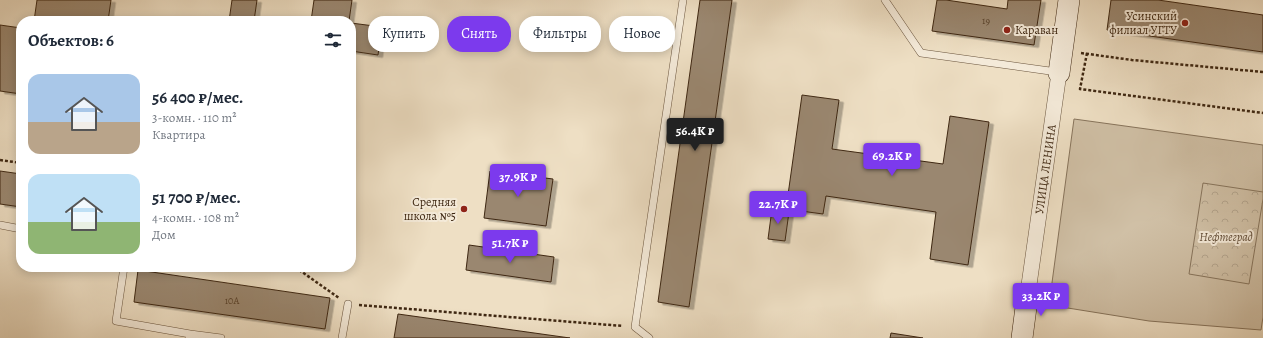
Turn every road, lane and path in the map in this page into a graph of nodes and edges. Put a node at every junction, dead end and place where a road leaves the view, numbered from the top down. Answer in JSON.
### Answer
{"nodes":[{"id":1,"x":683,"y":0,"type":"edge"},
{"id":2,"x":885,"y":0,"type":"edge"},
{"id":3,"x":1069,"y":0,"type":"edge"},
{"id":4,"x":1263,"y":72,"type":"edge"},
{"id":5,"x":1058,"y":73,"type":"junction"},
{"id":6,"x":1263,"y":113,"type":"edge"},
{"id":7,"x":0,"y":160,"type":"edge"},
{"id":8,"x":16,"y":162,"type":"edge"},
{"id":9,"x":0,"y":226,"type":"edge"},
{"id":10,"x":16,"y":228,"type":"edge"},
{"id":11,"x":123,"y":272,"type":"edge"},
{"id":12,"x":302,"y":272,"type":"edge"},
{"id":13,"x":1028,"y":292,"type":"joint"},
{"id":14,"x":348,"y":304,"type":"junction"},
{"id":15,"x":635,"y":327,"type":"junction"},
{"id":16,"x":189,"y":336,"type":"edge"},
{"id":17,"x":221,"y":338,"type":"edge"},
{"id":18,"x":342,"y":338,"type":"edge"},
{"id":19,"x":649,"y":338,"type":"edge"},
{"id":20,"x":1022,"y":338,"type":"edge"}],
"edges":[{"from":1,"to":15,"type":"lane"},
{"from":2,"to":5,"type":"lane"},
{"from":3,"to":5,"type":"street","name":"УЛИЦА ЛЕНИНА"},
{"from":4,"to":6,"type":"path"},
{"from":5,"to":13,"type":"street","name":"УЛИЦА ЛЕНИНА"},
{"from":7,"to":8,"type":"path"},
{"from":9,"to":10,"type":"lane"},
{"from":11,"to":16,"type":"lane"},
{"from":12,"to":14,"type":"path"},
{"from":13,"to":20,"type":"street","name":"УЛИЦА ЛЕНИНА"},
{"from":14,"to":15,"type":"path"},
{"from":14,"to":18,"type":"lane"},
{"from":15,"to":19,"type":"lane"},
{"from":16,"to":17,"type":"lane"}]}
